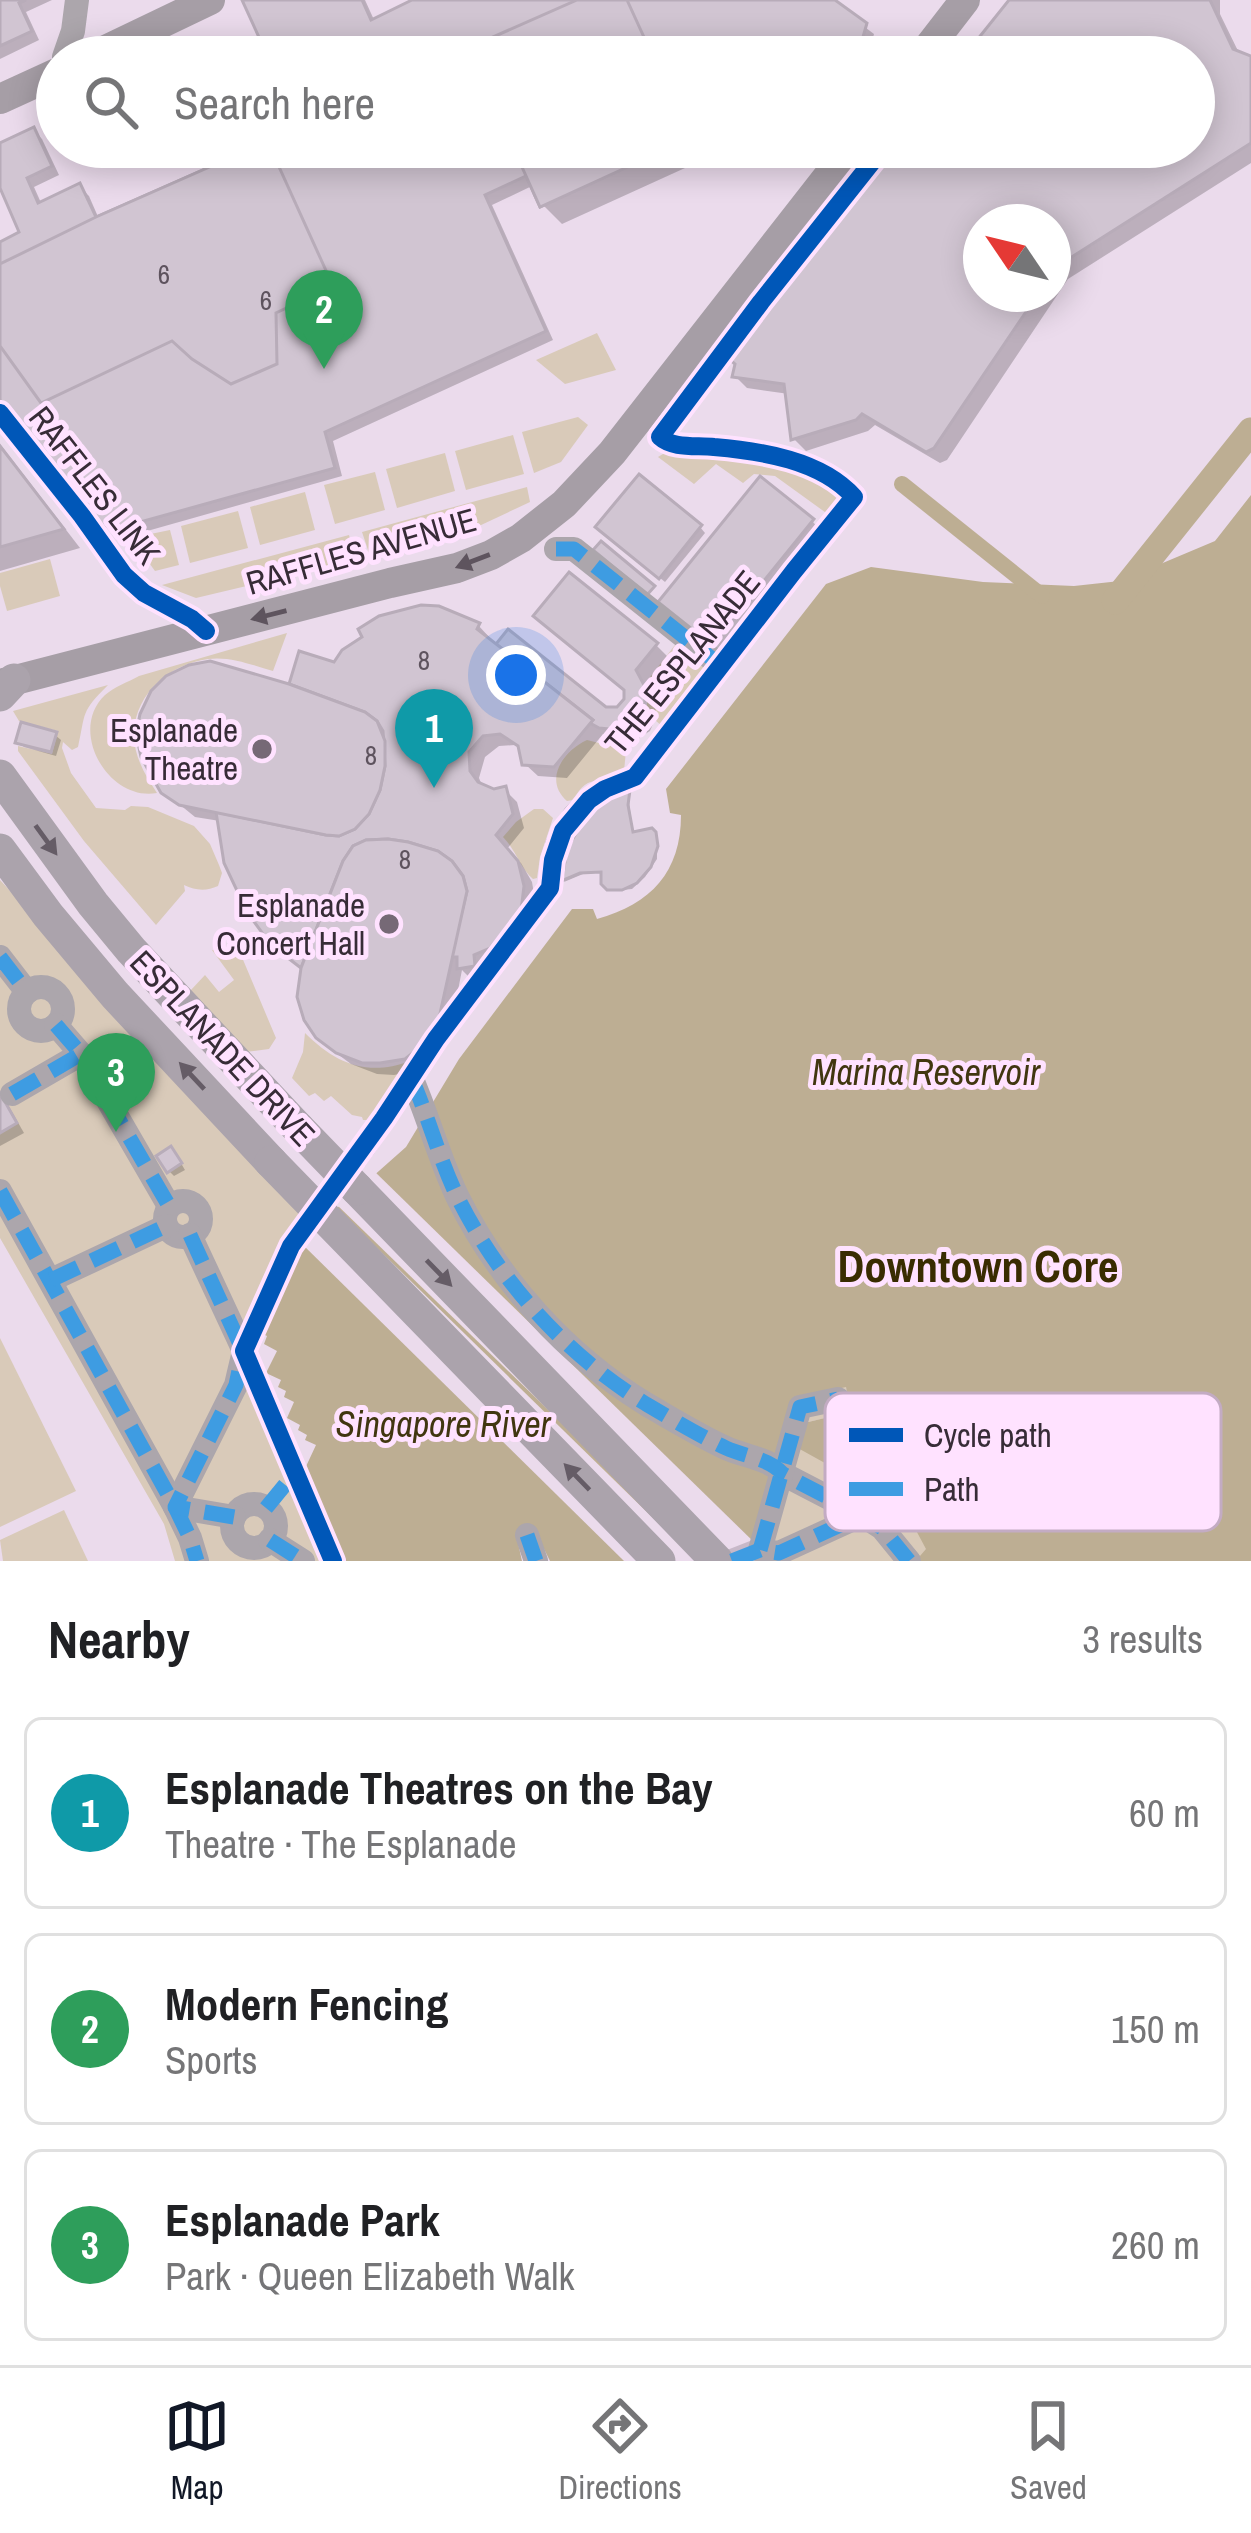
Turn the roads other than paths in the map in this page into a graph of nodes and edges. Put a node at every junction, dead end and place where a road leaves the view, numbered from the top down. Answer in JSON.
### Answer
{"nodes":[{"id":1,"x":76,"y":0,"type":"edge"},
{"id":2,"x":158,"y":0,"type":"edge"},
{"id":3,"x":965,"y":0,"type":"edge"},
{"id":4,"x":201,"y":4,"type":"edge"},
{"id":5,"x":71,"y":36,"type":"edge"},
{"id":6,"x":135,"y":36,"type":"edge"},
{"id":7,"x":937,"y":36,"type":"edge"},
{"id":8,"x":36,"y":83,"type":"edge"},
{"id":9,"x":0,"y":99,"type":"edge"},
{"id":10,"x":835,"y":168,"type":"edge"},
{"id":11,"x":0,"y":413,"type":"edge"},
{"id":12,"x":660,"y":437,"type":"dead end"},
{"id":13,"x":556,"y":549,"type":"dead end"},
{"id":14,"x":206,"y":631,"type":"junction"},
{"id":15,"x":721,"y":666,"type":"junction"},
{"id":16,"x":5,"y":687,"type":"edge"},
{"id":17,"x":0,"y":776,"type":"edge"},
{"id":18,"x":0,"y":850,"type":"edge"},
{"id":19,"x":0,"y":956,"type":"edge"},
{"id":20,"x":81,"y":1054,"type":"junction"},
{"id":21,"x":411,"y":1077,"type":"junction"},
{"id":22,"x":12,"y":1094,"type":"dead end"},
{"id":23,"x":364,"y":1148,"type":"tunnel mouth"},
{"id":24,"x":0,"y":1191,"type":"edge"},
{"id":25,"x":175,"y":1222,"type":"junction"},
{"id":26,"x":291,"y":1246,"type":"tunnel mouth"},
{"id":27,"x":51,"y":1280,"type":"junction"},
{"id":28,"x":244,"y":1352,"type":"junction"},
{"id":29,"x":825,"y":1402,"type":"edge"},
{"id":30,"x":779,"y":1469,"type":"junction"},
{"id":31,"x":294,"y":1474,"type":"junction"},
{"id":32,"x":825,"y":1494,"type":"edge"},
{"id":33,"x":175,"y":1507,"type":"junction"},
{"id":34,"x":266,"y":1508,"type":"junction"},
{"id":35,"x":234,"y":1517,"type":"junction"},
{"id":36,"x":827,"y":1531,"type":"edge"},
{"id":37,"x":885,"y":1531,"type":"edge"},
{"id":38,"x":527,"y":1535,"type":"dead end"},
{"id":39,"x":270,"y":1540,"type":"junction"},
{"id":40,"x":196,"y":1561,"type":"edge"},
{"id":41,"x":303,"y":1561,"type":"edge"},
{"id":42,"x":333,"y":1561,"type":"edge"},
{"id":43,"x":536,"y":1561,"type":"edge"},
{"id":44,"x":659,"y":1561,"type":"edge"},
{"id":45,"x":717,"y":1561,"type":"edge"},
{"id":46,"x":910,"y":1561,"type":"edge"}],
"edges":[{"from":1,"to":5,"type":"street"},
{"from":2,"to":4,"type":"street"},
{"from":3,"to":7,"type":"main road"},
{"from":4,"to":6,"type":"main road"},
{"from":8,"to":9,"type":"main road"},
{"from":10,"to":14,"type":"main road","name":"RAFFLES AVENUE","one_way":true},
{"from":11,"to":14,"type":"street","name":"RAFFLES LINK"},
{"from":12,"to":15,"type":"street","name":"THE ESPLANADE"},
{"from":13,"to":15,"type":"street","name":"THE ESPLANADE"},
{"from":14,"to":16,"type":"main road","name":"RAFFLES AVENUE"},
{"from":15,"to":21,"type":"street","name":"THE ESPLANADE"},
{"from":17,"to":45,"type":"highway","name":"ESPLANADE DRIVE","one_way":true,"bridge":true},
{"from":44,"to":18,"type":"highway","name":"ESPLANADE DRIVE","one_way":true,"bridge":true},
{"from":19,"to":20,"type":"street"},
{"from":20,"to":22,"type":"street"},
{"from":20,"to":25,"type":"street"},
{"from":21,"to":23,"type":"street","name":"THE ESPLANADE"},
{"from":21,"to":30,"type":"street"},
{"from":24,"to":27,"type":"street"},
{"from":25,"to":27,"type":"street"},
{"from":25,"to":28,"type":"street"},
{"from":26,"to":28,"type":"street"},
{"from":27,"to":33,"type":"street"},
{"from":28,"to":31,"type":"street"},
{"from":28,"to":33,"type":"street"},
{"from":29,"to":30,"type":"street"},
{"from":30,"to":32,"type":"street"},
{"from":30,"to":36,"type":"street"},
{"from":31,"to":34,"type":"street"},
{"from":31,"to":42,"type":"street"},
{"from":33,"to":35,"type":"street"},
{"from":33,"to":40,"type":"street"},
{"from":34,"to":35,"type":"street"},
{"from":34,"to":39,"type":"street"},
{"from":35,"to":39,"type":"street"},
{"from":37,"to":46,"type":"street"},
{"from":38,"to":43,"type":"street"},
{"from":39,"to":41,"type":"street"}]}
